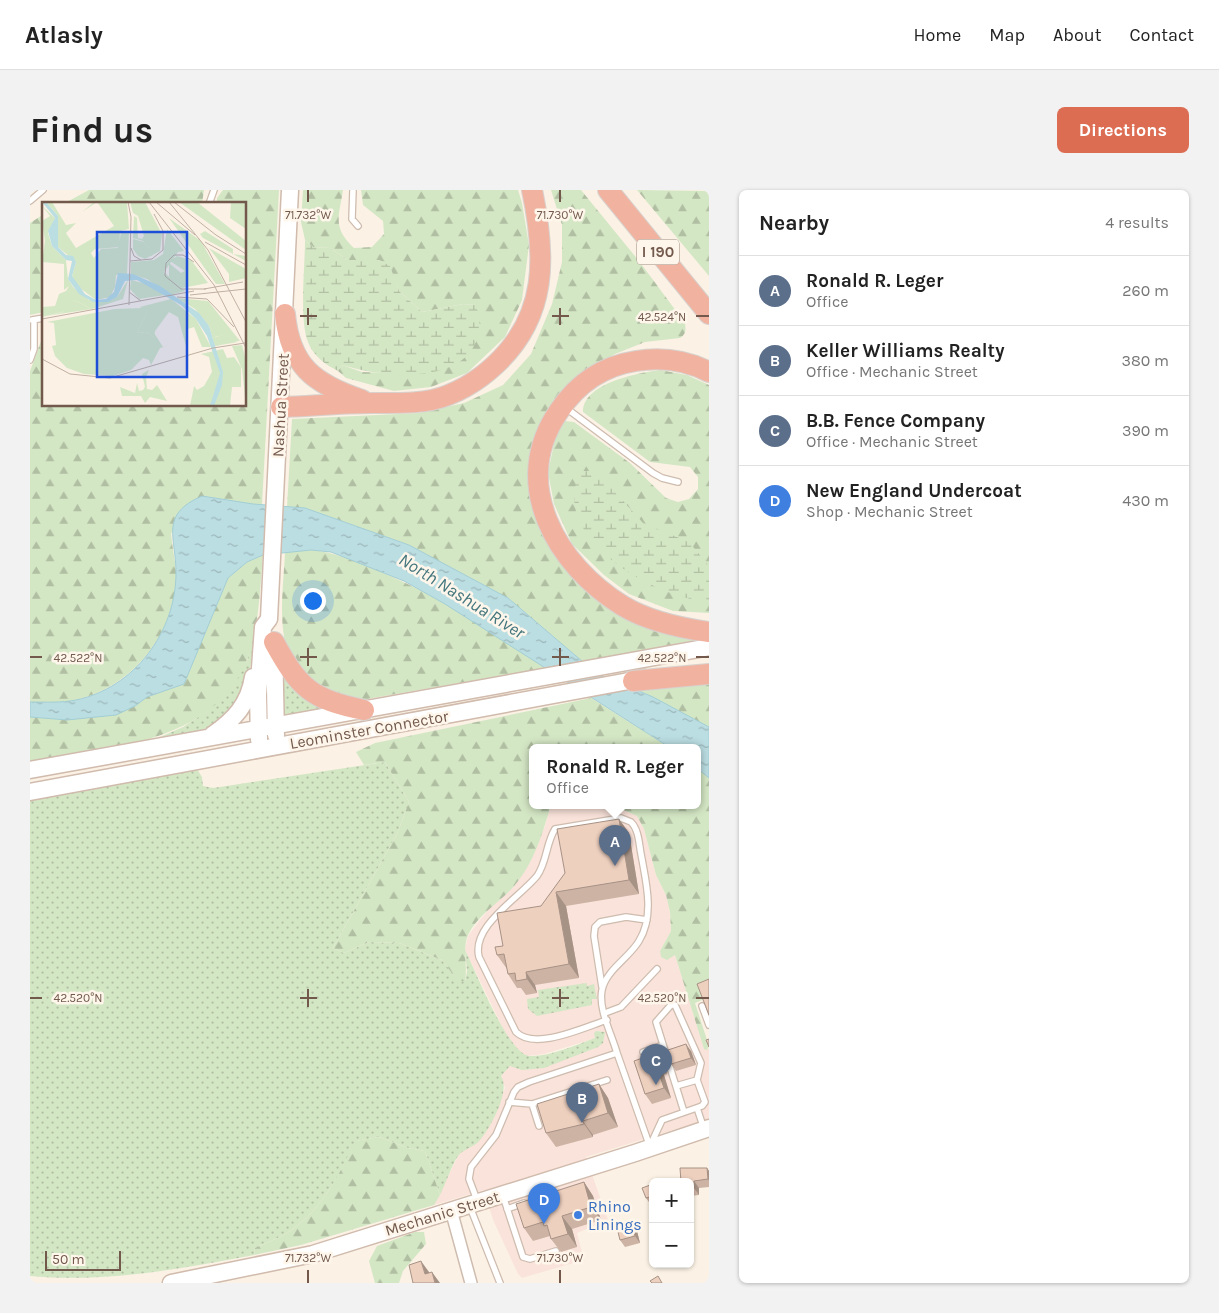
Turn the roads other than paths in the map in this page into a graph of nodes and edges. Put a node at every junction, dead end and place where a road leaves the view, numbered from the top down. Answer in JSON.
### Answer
{"nodes":[{"id":1,"x":43,"y":190,"type":"edge"},
{"id":2,"x":214,"y":190,"type":"edge"},
{"id":3,"x":290,"y":190,"type":"edge"},
{"id":4,"x":353,"y":190,"type":"edge"},
{"id":5,"x":532,"y":190,"type":"edge"},
{"id":6,"x":608,"y":190,"type":"edge"},
{"id":7,"x":30,"y":201,"type":"edge"},
{"id":8,"x":210,"y":202,"type":"edge"},
{"id":9,"x":358,"y":226,"type":"dead end"},
{"id":10,"x":285,"y":314,"type":"junction"},
{"id":11,"x":709,"y":314,"type":"edge"},
{"id":12,"x":32,"y":320,"type":"edge"},
{"id":13,"x":30,"y":360,"type":"edge"},
{"id":14,"x":709,"y":372,"type":"edge"},
{"id":15,"x":371,"y":403,"type":"junction"},
{"id":16,"x":562,"y":405,"type":"junction"},
{"id":17,"x":281,"y":407,"type":"junction"},
{"id":18,"x":678,"y":482,"type":"dead end"},
{"id":19,"x":269,"y":629,"type":"junction"},
{"id":20,"x":709,"y":632,"type":"edge"},
{"id":21,"x":709,"y":647,"type":"edge"},
{"id":22,"x":709,"y":666,"type":"edge"},
{"id":23,"x":686,"y":673,"type":"junction"},
{"id":24,"x":709,"y":674,"type":"edge"},
{"id":25,"x":633,"y":681,"type":"joint"},
{"id":26,"x":364,"y":710,"type":"junction"},
{"id":27,"x":267,"y":728,"type":"junction"},
{"id":28,"x":209,"y":738,"type":"junction"},
{"id":29,"x":276,"y":745,"type":"junction"},
{"id":30,"x":260,"y":748,"type":"junction"},
{"id":31,"x":30,"y":770,"type":"edge"},
{"id":32,"x":30,"y":792,"type":"edge"},
{"id":33,"x":647,"y":920,"type":"junction"},
{"id":34,"x":657,"y":970,"type":"dead end"},
{"id":35,"x":602,"y":990,"type":"junction"},
{"id":36,"x":702,"y":1006,"type":"edge"},
{"id":37,"x":605,"y":1013,"type":"junction"},
{"id":38,"x":607,"y":1020,"type":"junction"},
{"id":39,"x":709,"y":1025,"type":"edge"},
{"id":40,"x":663,"y":1045,"type":"junction"},
{"id":41,"x":643,"y":1052,"type":"dead end"},
{"id":42,"x":617,"y":1053,"type":"junction"},
{"id":43,"x":607,"y":1080,"type":"dead end"},
{"id":44,"x":697,"y":1080,"type":"junction"},
{"id":45,"x":676,"y":1086,"type":"junction"},
{"id":46,"x":508,"y":1102,"type":"junction"},
{"id":47,"x":532,"y":1104,"type":"junction"},
{"id":48,"x":697,"y":1108,"type":"junction"},
{"id":49,"x":684,"y":1112,"type":"junction"},
{"id":50,"x":539,"y":1126,"type":"edge"},
{"id":51,"x":707,"y":1128,"type":"edge"},
{"id":52,"x":650,"y":1148,"type":"junction"},
{"id":53,"x":535,"y":1200,"type":"edge"},
{"id":54,"x":504,"y":1202,"type":"junction"},
{"id":55,"x":473,"y":1203,"type":"junction"},
{"id":56,"x":451,"y":1210,"type":"junction"},
{"id":57,"x":556,"y":1251,"type":"dead end"},
{"id":58,"x":171,"y":1283,"type":"edge"},
{"id":59,"x":471,"y":1283,"type":"edge"},
{"id":60,"x":500,"y":1283,"type":"edge"}],
"edges":[{"from":1,"to":7,"type":"lane"},
{"from":2,"to":8,"type":"lane"},
{"from":3,"to":10,"type":"main road","name":"Nashua Street"},
{"from":4,"to":9,"type":"lane"},
{"from":5,"to":15,"type":"highway"},
{"from":6,"to":11,"type":"highway","number":"I 190"},
{"from":10,"to":15,"type":"highway"},
{"from":10,"to":17,"type":"main road","name":"Nashua Street"},
{"from":12,"to":13,"type":"lane"},
{"from":14,"to":16,"type":"highway"},
{"from":15,"to":17,"type":"highway"},
{"from":16,"to":18,"type":"lane"},
{"from":16,"to":20,"type":"highway"},
{"from":17,"to":19,"type":"main road","name":"Nashua Street"},
{"from":19,"to":26,"type":"highway"},
{"from":19,"to":27,"type":"main road","name":"Nashua Street"},
{"from":19,"to":28,"type":"main road"},
{"from":21,"to":26,"type":"main road","name":"Leominster Connector"},
{"from":22,"to":23,"type":"main road"},
{"from":23,"to":24,"type":"highway"},
{"from":23,"to":25,"type":"highway"},
{"from":25,"to":29,"type":"main road","name":"Leominster Connector"},
{"from":26,"to":27,"type":"main road","name":"Leominster Connector"},
{"from":27,"to":28,"type":"main road","name":"Leominster Connector"},
{"from":27,"to":29,"type":"main road","name":"Nashua Street"},
{"from":27,"to":30,"type":"main road","name":"Nashua Street"},
{"from":28,"to":31,"type":"main road","name":"Leominster Connector"},
{"from":29,"to":30,"type":"main road","name":"Leominster Connector"},
{"from":30,"to":32,"type":"main road","name":"Leominster Connector"},
{"from":33,"to":35,"type":"lane"},
{"from":33,"to":35,"type":"lane"},
{"from":33,"to":38,"type":"lane"},
{"from":34,"to":37,"type":"lane"},
{"from":35,"to":37,"type":"lane"},
{"from":36,"to":39,"type":"lane"},
{"from":37,"to":38,"type":"lane"},
{"from":38,"to":42,"type":"lane"},
{"from":40,"to":41,"type":"lane"},
{"from":40,"to":44,"type":"lane"},
{"from":40,"to":45,"type":"lane"},
{"from":42,"to":46,"type":"lane"},
{"from":42,"to":52,"type":"lane"},
{"from":43,"to":47,"type":"lane"},
{"from":44,"to":45,"type":"lane"},
{"from":44,"to":48,"type":"lane"},
{"from":45,"to":49,"type":"lane"},
{"from":46,"to":47,"type":"lane"},
{"from":46,"to":55,"type":"lane"},
{"from":47,"to":50,"type":"lane"},
{"from":48,"to":49,"type":"lane"},
{"from":48,"to":51,"type":"lane"},
{"from":49,"to":52,"type":"lane"},
{"from":51,"to":52,"type":"main road","name":"Mechanic Street"},
{"from":52,"to":54,"type":"main road","name":"Mechanic Street"},
{"from":53,"to":54,"type":"lane"},
{"from":54,"to":55,"type":"main road","name":"Mechanic Street"},
{"from":54,"to":57,"type":"lane"},
{"from":55,"to":56,"type":"main road","name":"Mechanic Street"},
{"from":55,"to":60,"type":"lane"},
{"from":56,"to":58,"type":"main road","name":"Mechanic Street"},
{"from":56,"to":59,"type":"street"}]}
